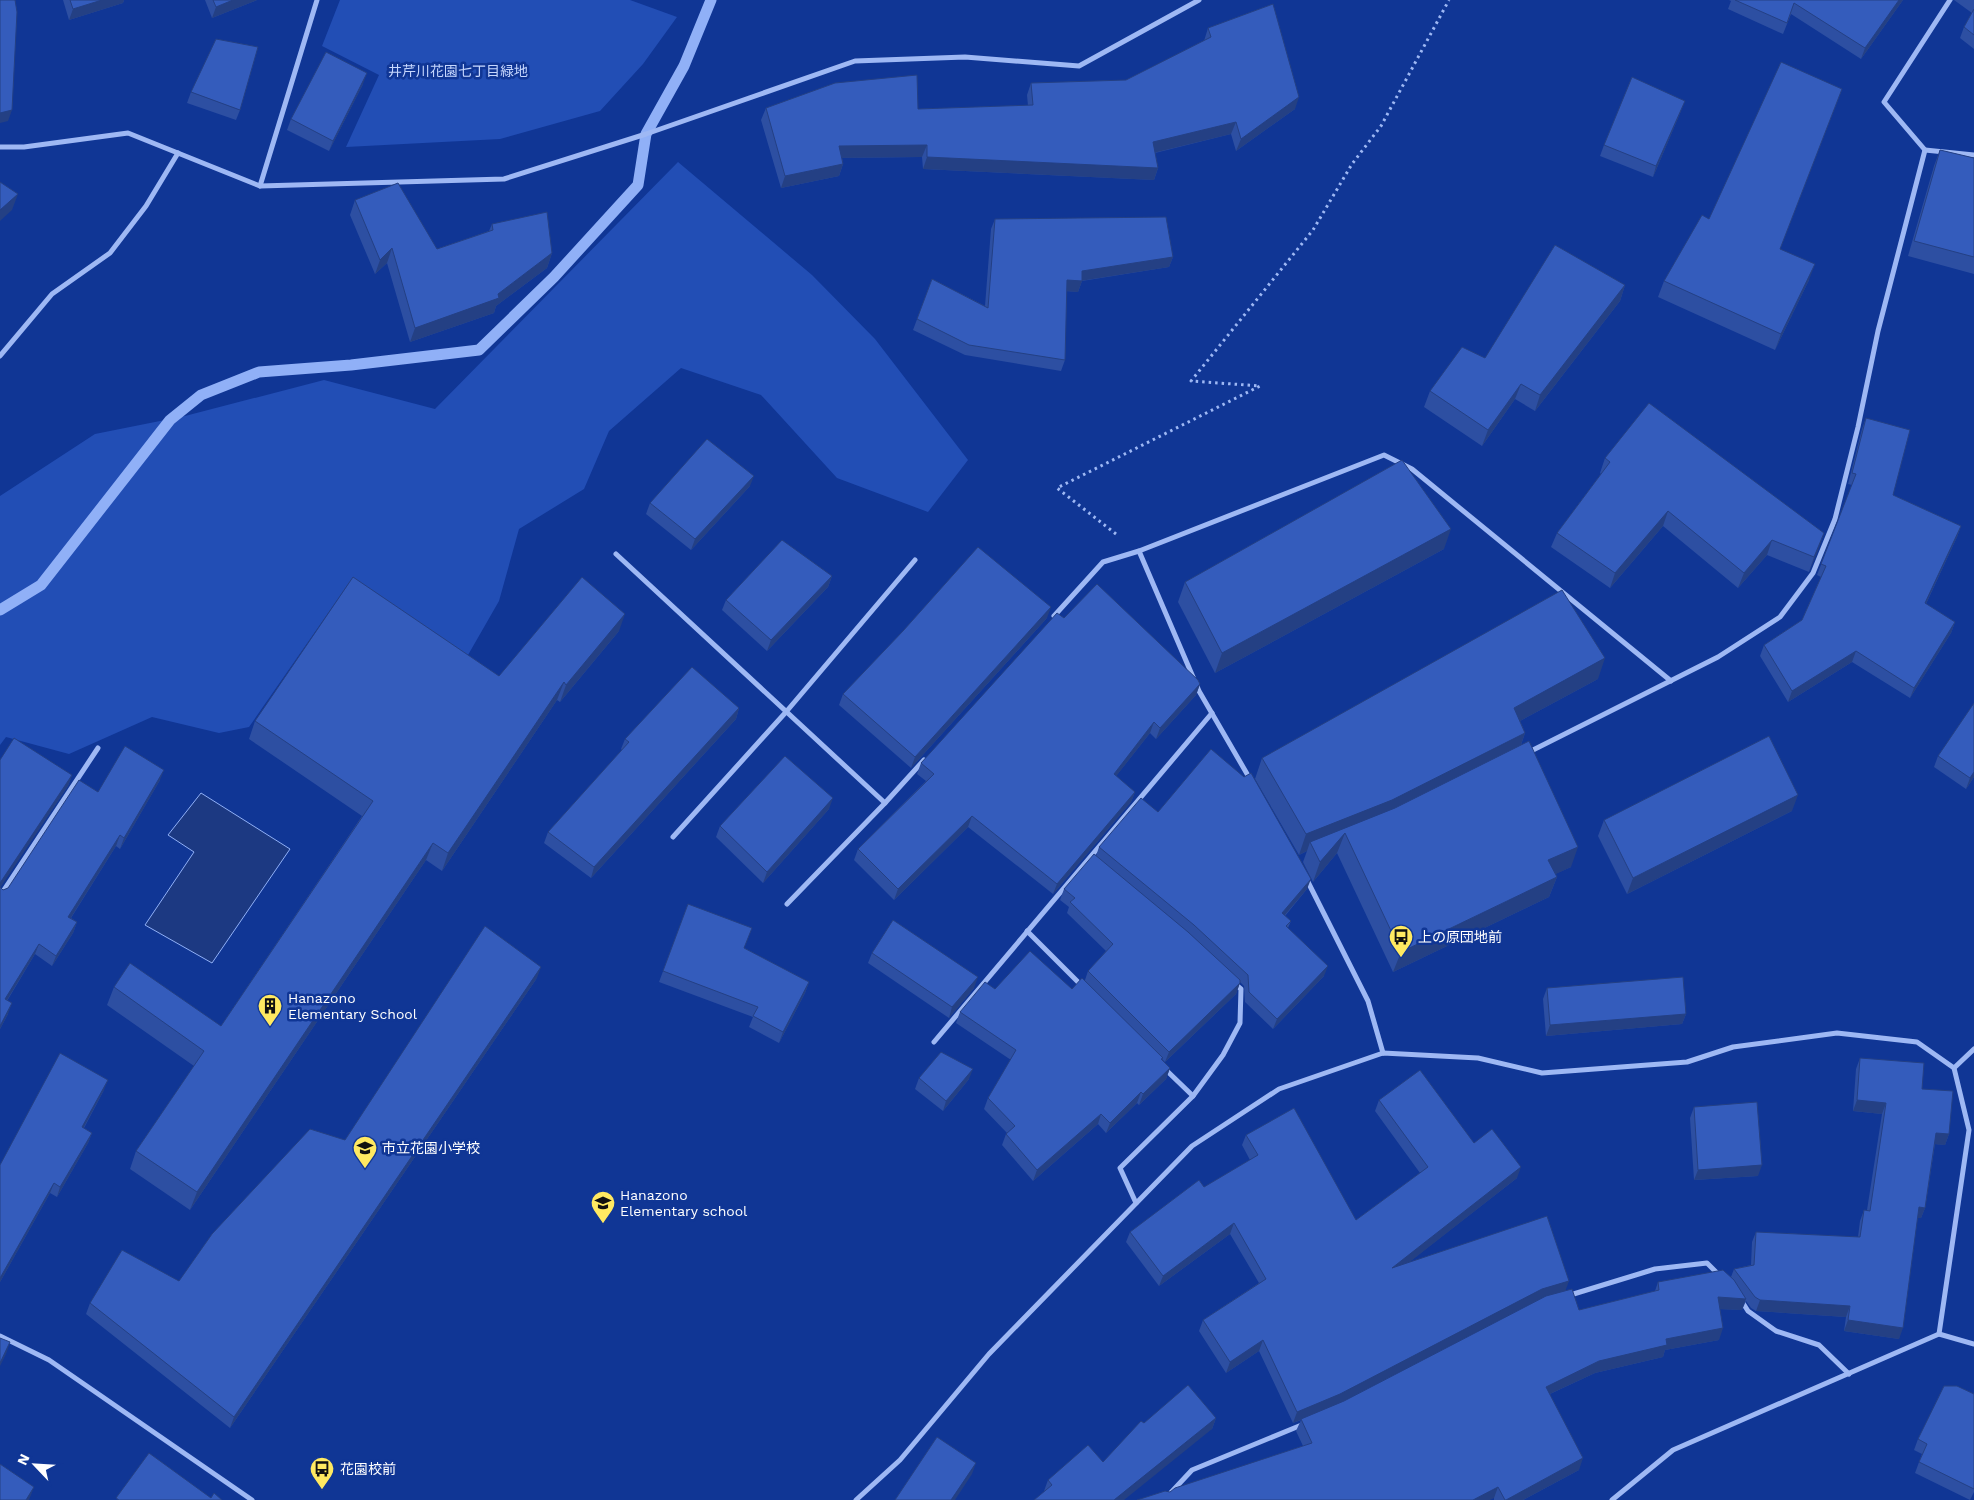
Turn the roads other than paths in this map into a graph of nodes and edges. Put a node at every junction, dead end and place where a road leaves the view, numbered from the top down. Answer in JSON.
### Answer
{"nodes":[{"id":1,"x":316,"y":0,"type":"edge"},
{"id":2,"x":1199,"y":0,"type":"edge"},
{"id":3,"x":1950,"y":0,"type":"edge"},
{"id":4,"x":0,"y":147,"type":"edge"},
{"id":5,"x":1924,"y":150,"type":"junction"},
{"id":6,"x":178,"y":153,"type":"junction"},
{"id":7,"x":1974,"y":155,"type":"edge"},
{"id":8,"x":260,"y":186,"type":"junction"},
{"id":9,"x":0,"y":356,"type":"edge"},
{"id":10,"x":1138,"y":551,"type":"junction"},
{"id":11,"x":616,"y":554,"type":"dead end"},
{"id":12,"x":915,"y":560,"type":"dead end"},
{"id":13,"x":1050,"y":621,"type":"edge"},
{"id":14,"x":1671,"y":681,"type":"junction"},
{"id":15,"x":786,"y":712,"type":"junction"},
{"id":16,"x":1212,"y":713,"type":"junction"},
{"id":17,"x":98,"y":748,"type":"dead end"},
{"id":18,"x":932,"y":752,"type":"edge"},
{"id":19,"x":1519,"y":757,"type":"edge"},
{"id":20,"x":1255,"y":786,"type":"edge"},
{"id":21,"x":885,"y":803,"type":"junction"},
{"id":22,"x":673,"y":837,"type":"dead end"},
{"id":23,"x":1089,"y":858,"type":"junction"},
{"id":24,"x":1097,"y":864,"type":"edge"},
{"id":25,"x":1302,"y":869,"type":"edge"},
{"id":26,"x":0,"y":896,"type":"edge"},
{"id":27,"x":787,"y":904,"type":"dead end"},
{"id":28,"x":1027,"y":932,"type":"junction"},
{"id":29,"x":1227,"y":977,"type":"edge"},
{"id":30,"x":1089,"y":993,"type":"edge"},
{"id":31,"x":934,"y":1042,"type":"dead end"},
{"id":32,"x":1974,"y":1049,"type":"edge"},
{"id":33,"x":1383,"y":1053,"type":"junction"},
{"id":34,"x":1158,"y":1062,"type":"edge"},
{"id":35,"x":1954,"y":1068,"type":"junction"},
{"id":36,"x":1193,"y":1096,"type":"junction"},
{"id":37,"x":1136,"y":1203,"type":"junction"},
{"id":38,"x":1727,"y":1283,"type":"edge"},
{"id":39,"x":1738,"y":1296,"type":"edge"},
{"id":40,"x":1559,"y":1298,"type":"edge"},
{"id":41,"x":1939,"y":1334,"type":"junction"},
{"id":42,"x":0,"y":1336,"type":"edge"},
{"id":43,"x":1974,"y":1344,"type":"edge"},
{"id":44,"x":1849,"y":1374,"type":"junction"},
{"id":45,"x":1311,"y":1421,"type":"edge"},
{"id":46,"x":252,"y":1500,"type":"edge"},
{"id":47,"x":856,"y":1500,"type":"edge"},
{"id":48,"x":1164,"y":1500,"type":"edge"},
{"id":49,"x":1612,"y":1500,"type":"edge"}],
"edges":[{"from":1,"to":8,"type":"street"},
{"from":2,"to":8,"type":"street"},
{"from":3,"to":5,"type":"street"},
{"from":4,"to":6,"type":"street"},
{"from":5,"to":7,"type":"street"},
{"from":5,"to":14,"type":"street"},
{"from":6,"to":8,"type":"street"},
{"from":6,"to":9,"type":"street"},
{"from":10,"to":13,"type":"street"},
{"from":10,"to":14,"type":"street"},
{"from":10,"to":16,"type":"street"},
{"from":11,"to":15,"type":"street"},
{"from":12,"to":15,"type":"street"},
{"from":14,"to":19,"type":"street"},
{"from":15,"to":21,"type":"street"},
{"from":15,"to":22,"type":"street"},
{"from":16,"to":20,"type":"street"},
{"from":16,"to":23,"type":"street"},
{"from":17,"to":26,"type":"street"},
{"from":18,"to":21,"type":"street"},
{"from":21,"to":27,"type":"street"},
{"from":23,"to":24,"type":"street"},
{"from":23,"to":28,"type":"street"},
{"from":25,"to":33,"type":"street"},
{"from":28,"to":30,"type":"street"},
{"from":28,"to":31,"type":"street"},
{"from":29,"to":36,"type":"street"},
{"from":32,"to":35,"type":"street"},
{"from":33,"to":35,"type":"street"},
{"from":33,"to":37,"type":"street"},
{"from":34,"to":36,"type":"street"},
{"from":35,"to":41,"type":"street"},
{"from":36,"to":37,"type":"street"},
{"from":37,"to":47,"type":"street"},
{"from":38,"to":40,"type":"street"},
{"from":39,"to":44,"type":"street"},
{"from":41,"to":43,"type":"street"},
{"from":41,"to":44,"type":"street"},
{"from":42,"to":46,"type":"street"},
{"from":44,"to":49,"type":"street"},
{"from":45,"to":48,"type":"street"}]}
